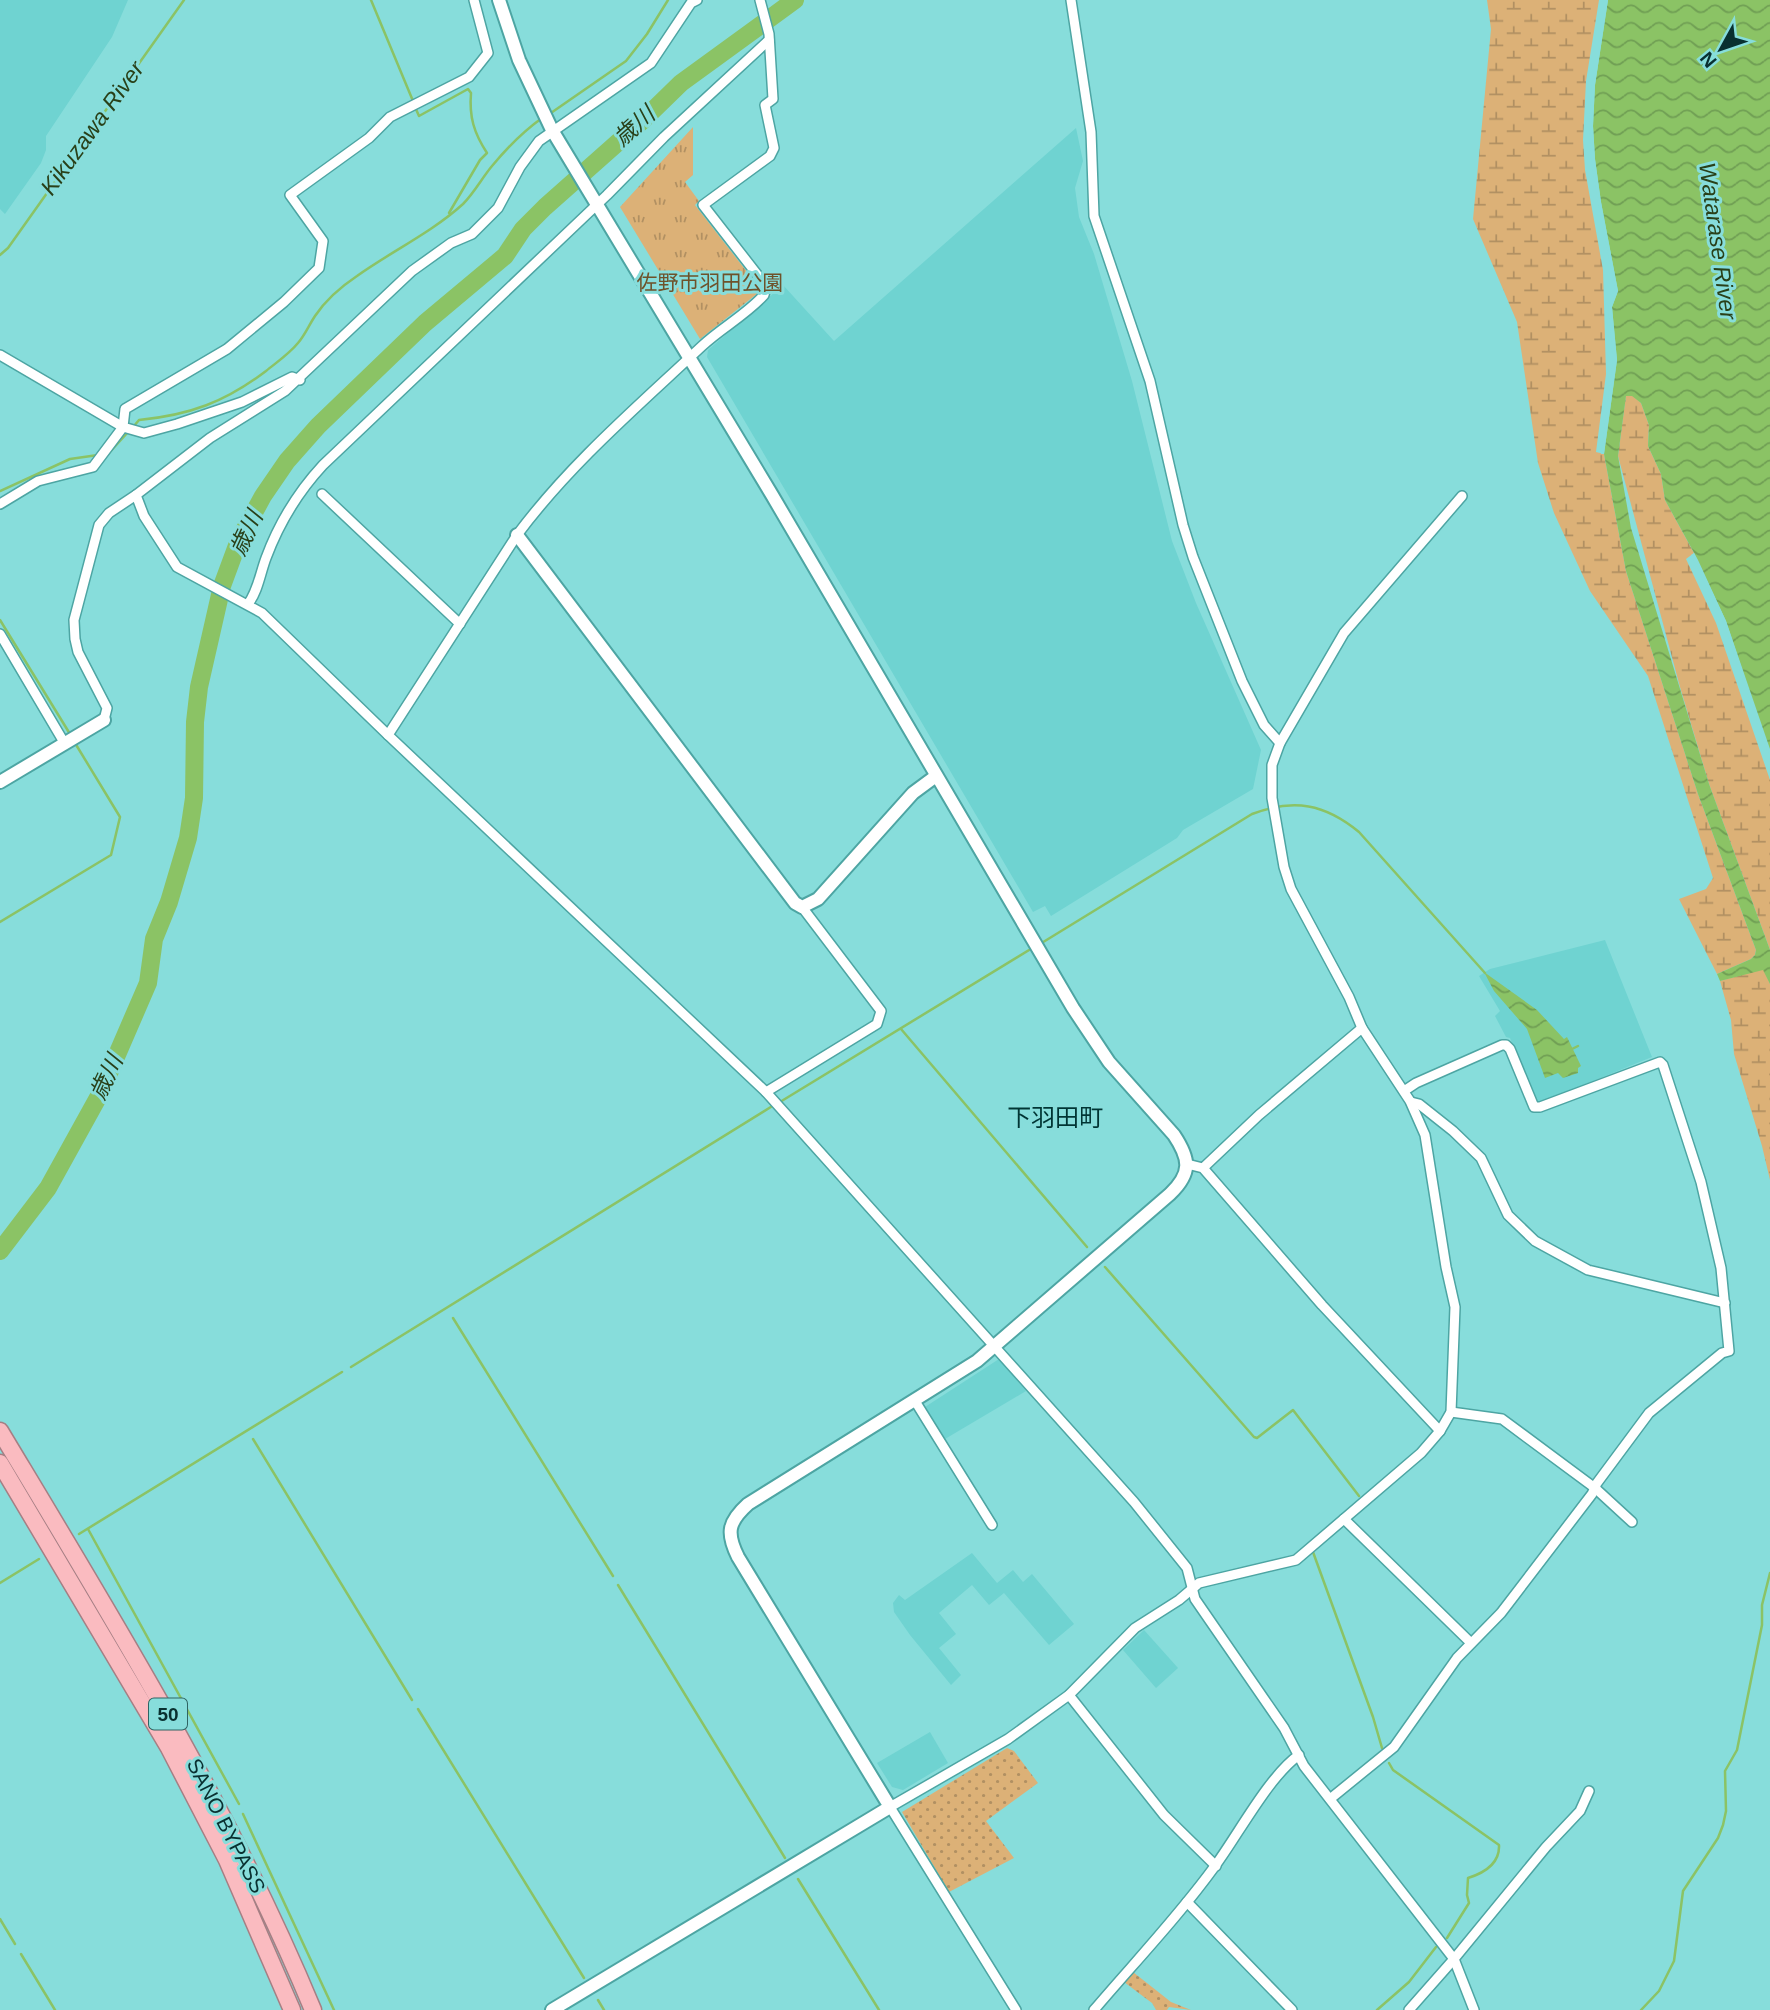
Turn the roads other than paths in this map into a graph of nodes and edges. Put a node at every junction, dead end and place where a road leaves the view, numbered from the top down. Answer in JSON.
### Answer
{"nodes":[{"id":1,"x":474,"y":0,"type":"edge"},
{"id":2,"x":499,"y":0,"type":"edge"},
{"id":3,"x":696,"y":0,"type":"edge"},
{"id":4,"x":760,"y":0,"type":"edge"},
{"id":5,"x":1071,"y":0,"type":"edge"},
{"id":6,"x":769,"y":37,"type":"junction"},
{"id":7,"x":554,"y":132,"type":"junction"},
{"id":8,"x":596,"y":201,"type":"junction"},
{"id":9,"x":0,"y":355,"type":"edge"},
{"id":10,"x":689,"y":359,"type":"junction"},
{"id":11,"x":300,"y":380,"type":"junction"},
{"id":12,"x":124,"y":427,"type":"junction"},
{"id":13,"x":322,"y":494,"type":"dead end"},
{"id":14,"x":136,"y":495,"type":"junction"},
{"id":15,"x":1462,"y":496,"type":"dead end"},
{"id":16,"x":0,"y":504,"type":"edge"},
{"id":17,"x":517,"y":535,"type":"junction"},
{"id":18,"x":247,"y":604,"type":"junction"},
{"id":19,"x":460,"y":624,"type":"junction"},
{"id":20,"x":0,"y":634,"type":"edge"},
{"id":21,"x":104,"y":720,"type":"joint"},
{"id":22,"x":388,"y":735,"type":"junction"},
{"id":23,"x":1280,"y":743,"type":"junction"},
{"id":24,"x":65,"y":744,"type":"junction"},
{"id":25,"x":936,"y":776,"type":"junction"},
{"id":26,"x":0,"y":782,"type":"edge"},
{"id":27,"x":802,"y":907,"type":"junction"},
{"id":28,"x":1362,"y":1028,"type":"junction"},
{"id":29,"x":1404,"y":1091,"type":"junction"},
{"id":30,"x":769,"y":1096,"type":"junction"},
{"id":31,"x":1411,"y":1102,"type":"junction"},
{"id":32,"x":1187,"y":1164,"type":"junction"},
{"id":33,"x":1203,"y":1168,"type":"junction"},
{"id":34,"x":1726,"y":1303,"type":"junction"},
{"id":35,"x":995,"y":1346,"type":"junction"},
{"id":36,"x":915,"y":1401,"type":"junction"},
{"id":37,"x":1451,"y":1412,"type":"junction"},
{"id":38,"x":0,"y":1431,"type":"edge"},
{"id":39,"x":1440,"y":1431,"type":"junction"},
{"id":40,"x":0,"y":1463,"type":"edge"},
{"id":41,"x":1595,"y":1488,"type":"junction"},
{"id":42,"x":1344,"y":1519,"type":"junction"},
{"id":43,"x":1632,"y":1522,"type":"dead end"},
{"id":44,"x":992,"y":1525,"type":"dead end"},
{"id":45,"x":1191,"y":1588,"type":"junction"},
{"id":46,"x":1471,"y":1643,"type":"junction"},
{"id":47,"x":1069,"y":1695,"type":"junction"},
{"id":48,"x":1299,"y":1755,"type":"junction"},
{"id":49,"x":1589,"y":1791,"type":"dead end"},
{"id":50,"x":1330,"y":1799,"type":"junction"},
{"id":51,"x":890,"y":1807,"type":"junction"},
{"id":52,"x":1216,"y":1866,"type":"junction"},
{"id":53,"x":1187,"y":1902,"type":"junction"},
{"id":54,"x":1454,"y":1959,"type":"junction"},
{"id":55,"x":292,"y":2010,"type":"edge"},
{"id":56,"x":313,"y":2010,"type":"edge"},
{"id":57,"x":552,"y":2010,"type":"edge"},
{"id":58,"x":1016,"y":2010,"type":"edge"},
{"id":59,"x":1094,"y":2010,"type":"edge"},
{"id":60,"x":1292,"y":2010,"type":"edge"},
{"id":61,"x":1409,"y":2010,"type":"edge"},
{"id":62,"x":1474,"y":2010,"type":"edge"}],
"edges":[{"from":1,"to":12,"type":"street"},
{"from":2,"to":7,"type":"street"},
{"from":3,"to":7,"type":"street"},
{"from":4,"to":6,"type":"street"},
{"from":5,"to":23,"type":"street"},
{"from":6,"to":8,"type":"street"},
{"from":6,"to":10,"type":"street"},
{"from":7,"to":8,"type":"street"},
{"from":7,"to":11,"type":"street"},
{"from":8,"to":10,"type":"street"},
{"from":8,"to":18,"type":"street"},
{"from":9,"to":12,"type":"street"},
{"from":10,"to":17,"type":"street"},
{"from":10,"to":25,"type":"street"},
{"from":11,"to":12,"type":"street"},
{"from":11,"to":14,"type":"street"},
{"from":12,"to":16,"type":"street"},
{"from":13,"to":19,"type":"street"},
{"from":14,"to":18,"type":"street"},
{"from":14,"to":21,"type":"street"},
{"from":15,"to":23,"type":"street"},
{"from":17,"to":19,"type":"street"},
{"from":17,"to":27,"type":"street"},
{"from":18,"to":22,"type":"street"},
{"from":19,"to":22,"type":"street"},
{"from":20,"to":24,"type":"street"},
{"from":21,"to":24,"type":"street"},
{"from":22,"to":30,"type":"street"},
{"from":23,"to":28,"type":"street"},
{"from":24,"to":26,"type":"street"},
{"from":25,"to":27,"type":"street"},
{"from":25,"to":32,"type":"street"},
{"from":27,"to":30,"type":"street"},
{"from":28,"to":29,"type":"street"},
{"from":28,"to":33,"type":"street"},
{"from":29,"to":31,"type":"street"},
{"from":29,"to":34,"type":"street"},
{"from":30,"to":35,"type":"street"},
{"from":31,"to":34,"type":"street"},
{"from":31,"to":37,"type":"street"},
{"from":32,"to":33,"type":"street"},
{"from":32,"to":35,"type":"street"},
{"from":33,"to":39,"type":"street"},
{"from":34,"to":41,"type":"street"},
{"from":35,"to":36,"type":"street"},
{"from":35,"to":45,"type":"street"},
{"from":36,"to":44,"type":"street"},
{"from":36,"to":51,"type":"street"},
{"from":37,"to":39,"type":"street"},
{"from":37,"to":41,"type":"street"},
{"from":38,"to":56,"type":"highway","name":"SANO BYPASS","number":"50"},
{"from":39,"to":42,"type":"street"},
{"from":40,"to":55,"type":"highway","name":"SANO BYPASS","number":"50"},
{"from":41,"to":43,"type":"street"},
{"from":41,"to":46,"type":"street"},
{"from":42,"to":45,"type":"street"},
{"from":42,"to":46,"type":"street"},
{"from":45,"to":47,"type":"street"},
{"from":45,"to":48,"type":"street"},
{"from":46,"to":50,"type":"street"},
{"from":47,"to":51,"type":"street"},
{"from":47,"to":52,"type":"street"},
{"from":48,"to":50,"type":"street"},
{"from":48,"to":52,"type":"street"},
{"from":49,"to":54,"type":"street"},
{"from":50,"to":54,"type":"street"},
{"from":51,"to":57,"type":"street"},
{"from":51,"to":58,"type":"street"},
{"from":52,"to":53,"type":"street"},
{"from":53,"to":59,"type":"street"},
{"from":53,"to":60,"type":"street"},
{"from":54,"to":61,"type":"street"},
{"from":54,"to":62,"type":"street"}]}
